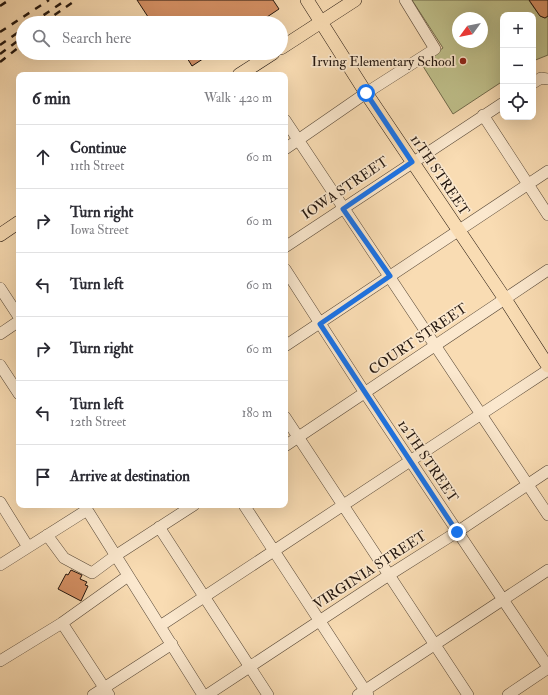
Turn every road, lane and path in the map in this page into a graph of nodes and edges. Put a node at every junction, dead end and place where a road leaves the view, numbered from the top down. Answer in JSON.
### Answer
{"nodes":[{"id":1,"x":307,"y":0,"type":"edge"},
{"id":2,"x":355,"y":0,"type":"edge"},
{"id":3,"x":405,"y":0,"type":"edge"},
{"id":4,"x":322,"y":22,"type":"junction"},
{"id":5,"x":288,"y":44,"type":"edge"},
{"id":6,"x":265,"y":60,"type":"edge"},
{"id":7,"x":253,"y":71,"type":"edge"},
{"id":8,"x":548,"y":79,"type":"edge"},
{"id":9,"x":536,"y":82,"type":"edge"},
{"id":10,"x":366,"y":93,"type":"junction"},
{"id":11,"x":500,"y":105,"type":"edge"},
{"id":12,"x":483,"y":115,"type":"junction"},
{"id":13,"x":288,"y":125,"type":"edge"},
{"id":14,"x":298,"y":140,"type":"junction"},
{"id":15,"x":288,"y":147,"type":"edge"},
{"id":16,"x":412,"y":162,"type":"junction"},
{"id":17,"x":548,"y":171,"type":"edge"},
{"id":18,"x":528,"y":184,"type":"junction"},
{"id":19,"x":343,"y":209,"type":"junction"},
{"id":20,"x":548,"y":215,"type":"edge"},
{"id":21,"x":16,"y":224,"type":"edge"},
{"id":22,"x":458,"y":230,"type":"junction"},
{"id":23,"x":0,"y":235,"type":"edge"},
{"id":24,"x":288,"y":245,"type":"edge"},
{"id":25,"x":548,"y":270,"type":"edge"},
{"id":26,"x":288,"y":274,"type":"edge"},
{"id":27,"x":390,"y":276,"type":"junction"},
{"id":28,"x":0,"y":288,"type":"edge"},
{"id":29,"x":505,"y":299,"type":"junction"},
{"id":30,"x":16,"y":312,"type":"edge"},
{"id":31,"x":16,"y":323,"type":"edge"},
{"id":32,"x":320,"y":324,"type":"junction"},
{"id":33,"x":0,"y":334,"type":"edge"},
{"id":34,"x":288,"y":344,"type":"edge"},
{"id":35,"x":436,"y":346,"type":"junction"},
{"id":36,"x":0,"y":365,"type":"edge"},
{"id":37,"x":548,"y":366,"type":"edge"},
{"id":38,"x":548,"y":370,"type":"edge"},
{"id":39,"x":16,"y":389,"type":"edge"},
{"id":40,"x":365,"y":393,"type":"junction"},
{"id":41,"x":481,"y":414,"type":"junction"},
{"id":42,"x":288,"y":421,"type":"edge"},
{"id":43,"x":299,"y":437,"type":"junction"},
{"id":44,"x":288,"y":444,"type":"edge"},
{"id":45,"x":411,"y":461,"type":"junction"},
{"id":46,"x":548,"y":470,"type":"edge"},
{"id":47,"x":528,"y":484,"type":"junction"},
{"id":48,"x":0,"y":502,"type":"edge"},
{"id":49,"x":342,"y":506,"type":"junction"},
{"id":50,"x":86,"y":508,"type":"edge"},
{"id":51,"x":189,"y":508,"type":"edge"},
{"id":52,"x":246,"y":508,"type":"edge"},
{"id":53,"x":548,"y":515,"type":"edge"},
{"id":54,"x":159,"y":527,"type":"junction"},
{"id":55,"x":457,"y":532,"type":"junction"},
{"id":56,"x":47,"y":535,"type":"junction"},
{"id":57,"x":28,"y":547,"type":"junction"},
{"id":58,"x":273,"y":551,"type":"junction"},
{"id":59,"x":115,"y":556,"type":"junction"},
{"id":60,"x":0,"y":565,"type":"edge"},
{"id":61,"x":548,"y":570,"type":"edge"},
{"id":62,"x":389,"y":575,"type":"junction"},
{"id":63,"x":128,"y":576,"type":"junction"},
{"id":64,"x":205,"y":597,"type":"junction"},
{"id":65,"x":503,"y":599,"type":"junction"},
{"id":66,"x":319,"y":620,"type":"junction"},
{"id":67,"x":62,"y":623,"type":"junction"},
{"id":68,"x":160,"y":626,"type":"junction"},
{"id":69,"x":172,"y":644,"type":"junction"},
{"id":70,"x":434,"y":645,"type":"junction"},
{"id":71,"x":0,"y":661,"type":"edge"},
{"id":72,"x":250,"y":666,"type":"junction"},
{"id":73,"x":548,"y":667,"type":"edge"},
{"id":74,"x":107,"y":691,"type":"edge"},
{"id":75,"x":364,"y":693,"type":"edge"},
{"id":76,"x":93,"y":695,"type":"edge"},
{"id":77,"x":203,"y":695,"type":"edge"},
{"id":78,"x":207,"y":695,"type":"edge"},
{"id":79,"x":268,"y":695,"type":"edge"},
{"id":80,"x":468,"y":695,"type":"edge"},
{"id":81,"x":508,"y":695,"type":"edge"}],
"edges":[{"from":1,"to":4,"type":"main road","name":"11TH STREET"},
{"from":2,"to":4,"type":"main road"},
{"from":3,"to":10,"type":"street"},
{"from":4,"to":5,"type":"main road"},
{"from":4,"to":10,"type":"main road","name":"11TH STREET"},
{"from":6,"to":7,"type":"main road"},
{"from":8,"to":9,"type":"street"},
{"from":10,"to":14,"type":"street"},
{"from":10,"to":16,"type":"main road","name":"11TH STREET"},
{"from":11,"to":12,"type":"street","name":"IOWA STREET"},
{"from":12,"to":16,"type":"street","name":"IOWA STREET"},
{"from":12,"to":18,"type":"street"},
{"from":13,"to":14,"type":"street"},
{"from":14,"to":15,"type":"street"},
{"from":14,"to":19,"type":"street"},
{"from":16,"to":19,"type":"street","name":"IOWA STREET"},
{"from":16,"to":22,"type":"main road","name":"11TH STREET"},
{"from":17,"to":18,"type":"street"},
{"from":18,"to":20,"type":"street"},
{"from":18,"to":22,"type":"street"},
{"from":19,"to":24,"type":"street","name":"IOWA STREET"},
{"from":19,"to":27,"type":"street"},
{"from":21,"to":23,"type":"main road"},
{"from":22,"to":27,"type":"street"},
{"from":22,"to":29,"type":"main road","name":"11TH STREET"},
{"from":25,"to":29,"type":"street","name":"COURT STREET"},
{"from":26,"to":32,"type":"street","name":"12TH STREET"},
{"from":27,"to":32,"type":"street"},
{"from":27,"to":35,"type":"street"},
{"from":28,"to":30,"type":"street"},
{"from":29,"to":35,"type":"street","name":"COURT STREET"},
{"from":29,"to":37,"type":"main road","name":"11TH STREET"},
{"from":31,"to":33,"type":"street"},
{"from":32,"to":34,"type":"street"},
{"from":32,"to":40,"type":"street","name":"12TH STREET"},
{"from":35,"to":40,"type":"street","name":"COURT STREET"},
{"from":35,"to":41,"type":"street"},
{"from":36,"to":39,"type":"street"},
{"from":38,"to":41,"type":"street"},
{"from":40,"to":43,"type":"street","name":"COURT STREET"},
{"from":40,"to":45,"type":"street","name":"12TH STREET"},
{"from":41,"to":45,"type":"street"},
{"from":41,"to":47,"type":"street"},
{"from":42,"to":43,"type":"street"},
{"from":43,"to":44,"type":"street","name":"COURT STREET"},
{"from":43,"to":49,"type":"street"},
{"from":45,"to":49,"type":"street"},
{"from":45,"to":55,"type":"street","name":"12TH STREET"},
{"from":46,"to":47,"type":"street","name":"VIRGINIA STREET"},
{"from":47,"to":53,"type":"street"},
{"from":47,"to":55,"type":"street","name":"VIRGINIA STREET"},
{"from":48,"to":57,"type":"street"},
{"from":49,"to":58,"type":"street"},
{"from":49,"to":62,"type":"street"},
{"from":50,"to":56,"type":"street"},
{"from":50,"to":59,"type":"street"},
{"from":51,"to":54,"type":"street"},
{"from":52,"to":58,"type":"street"},
{"from":54,"to":59,"type":"street"},
{"from":54,"to":64,"type":"street"},
{"from":55,"to":62,"type":"street","name":"VIRGINIA STREET"},
{"from":55,"to":65,"type":"street","name":"12TH STREET"},
{"from":56,"to":57,"type":"street"},
{"from":56,"to":59,"type":"street"},
{"from":57,"to":60,"type":"street"},
{"from":58,"to":64,"type":"street"},
{"from":58,"to":66,"type":"street"},
{"from":59,"to":63,"type":"street"},
{"from":61,"to":65,"type":"street"},
{"from":62,"to":66,"type":"street","name":"VIRGINIA STREET"},
{"from":62,"to":70,"type":"street"},
{"from":63,"to":67,"type":"street"},
{"from":63,"to":68,"type":"street"},
{"from":64,"to":68,"type":"street"},
{"from":64,"to":72,"type":"street"},
{"from":65,"to":70,"type":"street"},
{"from":65,"to":73,"type":"street","name":"12TH STREET"},
{"from":66,"to":72,"type":"street","name":"VIRGINIA STREET"},
{"from":66,"to":75,"type":"street"},
{"from":67,"to":71,"type":"street"},
{"from":67,"to":74,"type":"street"},
{"from":68,"to":69,"type":"street"},
{"from":69,"to":74,"type":"street"},
{"from":69,"to":77,"type":"street"},
{"from":70,"to":75,"type":"street"},
{"from":70,"to":80,"type":"street"},
{"from":72,"to":78,"type":"street","name":"VIRGINIA STREET"},
{"from":72,"to":79,"type":"street"},
{"from":73,"to":81,"type":"street"},
{"from":74,"to":76,"type":"street"}]}
